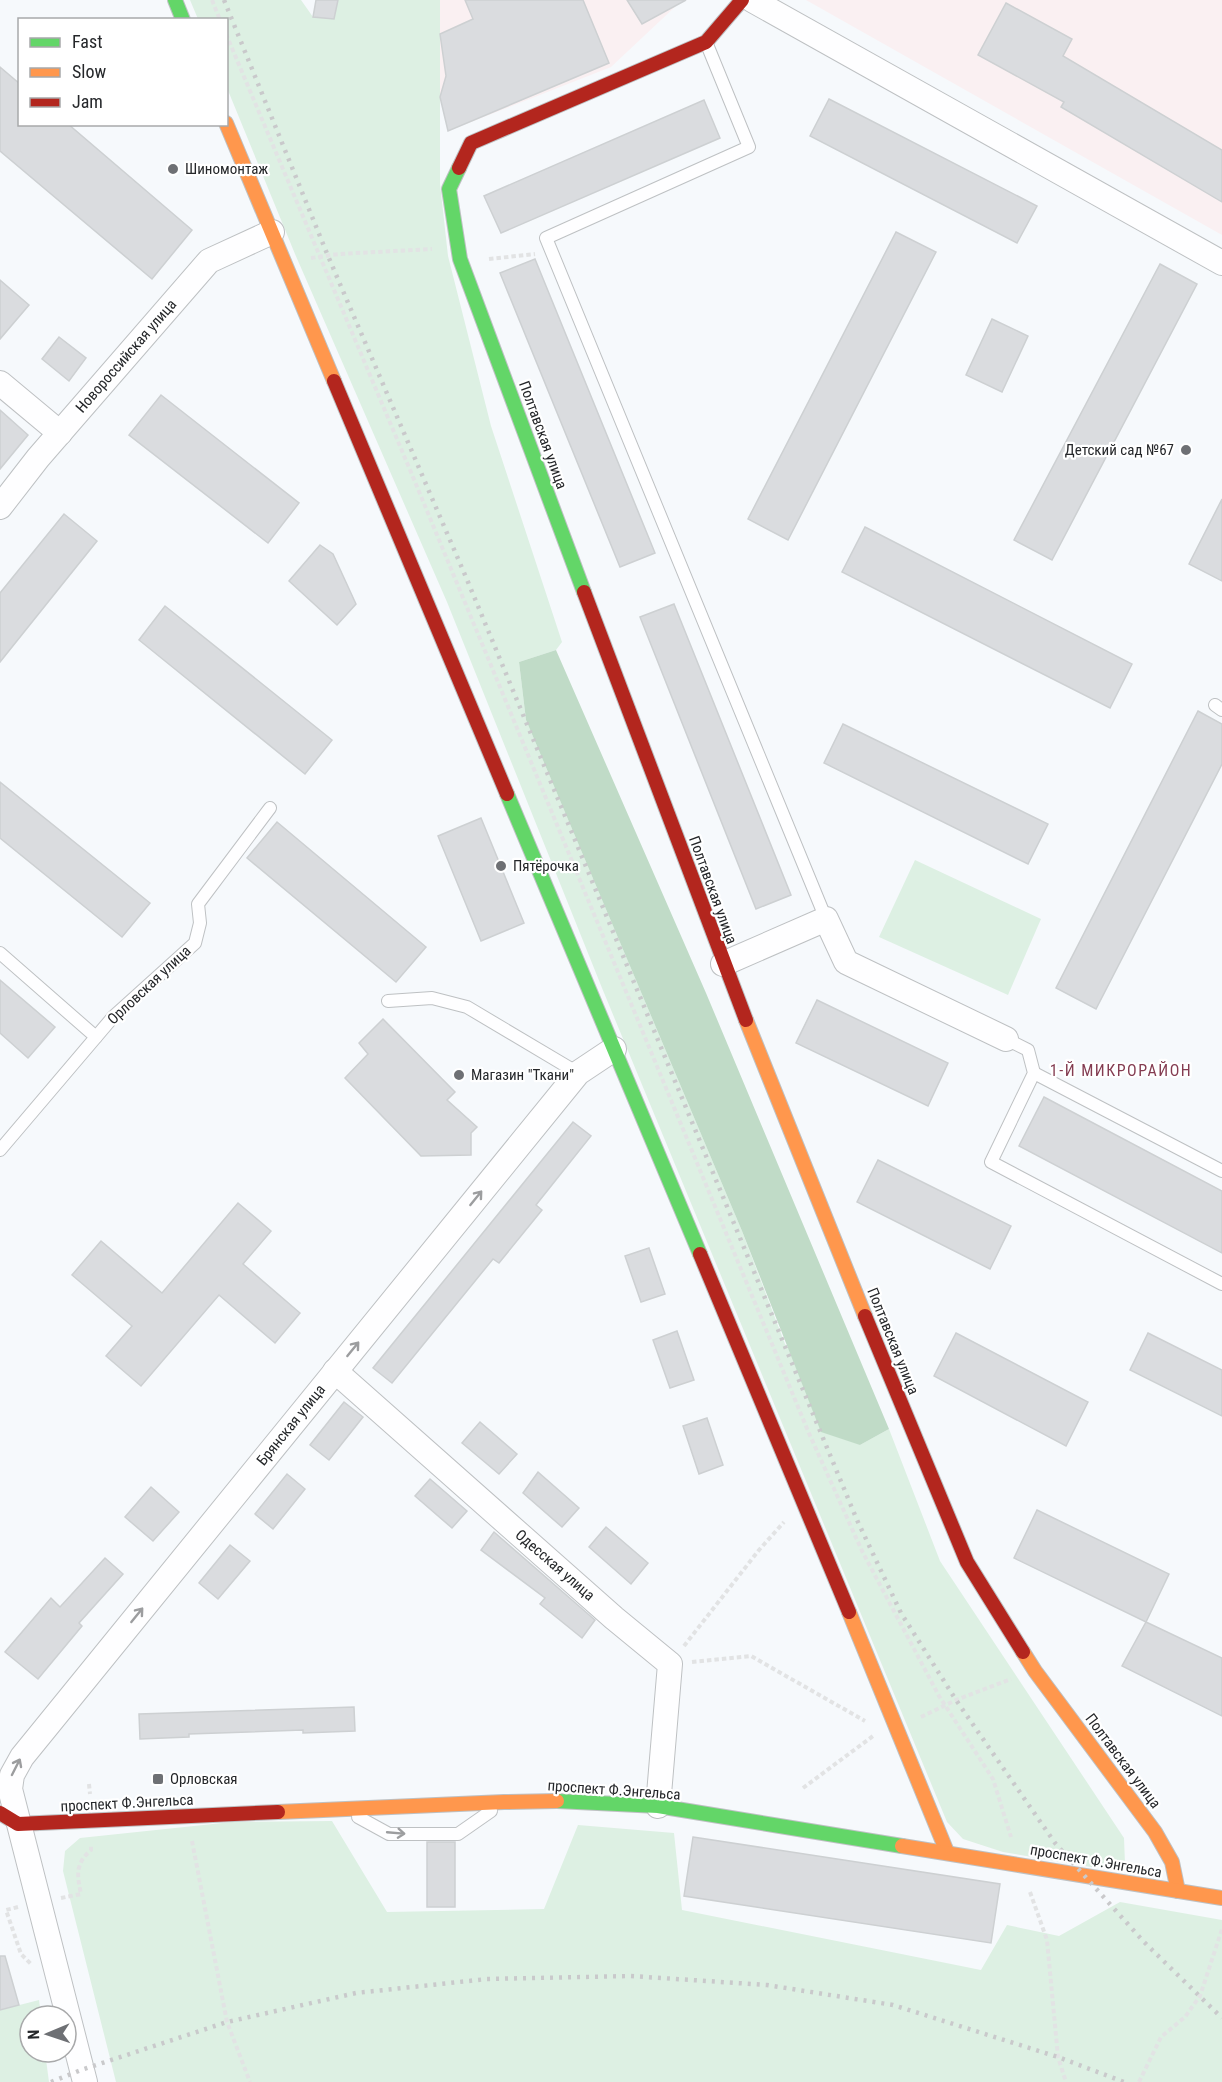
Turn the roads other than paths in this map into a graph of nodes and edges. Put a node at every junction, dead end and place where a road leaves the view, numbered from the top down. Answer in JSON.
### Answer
{"nodes":[{"id":1,"x":175,"y":0,"type":"edge"},
{"id":2,"x":742,"y":0,"type":"edge"},
{"id":3,"x":752,"y":0,"type":"edge"},
{"id":4,"x":182,"y":18,"type":"edge"},
{"id":5,"x":706,"y":42,"type":"junction"},
{"id":6,"x":227,"y":126,"type":"edge"},
{"id":7,"x":272,"y":232,"type":"junction"},
{"id":8,"x":1222,"y":263,"type":"edge"},
{"id":9,"x":0,"y":383,"type":"edge"},
{"id":10,"x":60,"y":433,"type":"junction"},
{"id":11,"x":0,"y":507,"type":"edge"},
{"id":12,"x":270,"y":808,"type":"dead end"},
{"id":13,"x":826,"y":919,"type":"junction"},
{"id":14,"x":0,"y":953,"type":"edge"},
{"id":15,"x":723,"y":964,"type":"junction"},
{"id":16,"x":388,"y":1001,"type":"dead end"},
{"id":17,"x":96,"y":1037,"type":"junction"},
{"id":18,"x":1006,"y":1039,"type":"joint"},
{"id":19,"x":614,"y":1049,"type":"junction"},
{"id":20,"x":578,"y":1073,"type":"junction"},
{"id":21,"x":1034,"y":1073,"type":"junction"},
{"id":22,"x":0,"y":1150,"type":"edge"},
{"id":23,"x":1222,"y":1172,"type":"edge"},
{"id":24,"x":1222,"y":1284,"type":"edge"},
{"id":25,"x":335,"y":1371,"type":"junction"},
{"id":26,"x":504,"y":1802,"type":"junction"},
{"id":27,"x":658,"y":1806,"type":"junction"},
{"id":28,"x":344,"y":1809,"type":"junction"},
{"id":29,"x":9,"y":1818,"type":"edge"},
{"id":30,"x":947,"y":1852,"type":"junction"},
{"id":31,"x":1178,"y":1892,"type":"junction"},
{"id":32,"x":1222,"y":1898,"type":"edge"},
{"id":33,"x":85,"y":2082,"type":"edge"}],
"edges":[{"from":1,"to":4,"type":"street"},
{"from":2,"to":5,"type":"street","name":"Полтавская улица"},
{"from":3,"to":8,"type":"street"},
{"from":5,"to":13,"type":"lane"},
{"from":5,"to":15,"type":"street","name":"Полтавская улица"},
{"from":6,"to":7,"type":"street"},
{"from":7,"to":10,"type":"street","name":"Новороссийская улица"},
{"from":7,"to":19,"type":"street"},
{"from":9,"to":10,"type":"street"},
{"from":10,"to":11,"type":"street","name":"Новороссийская улица"},
{"from":12,"to":17,"type":"lane","name":"Орловская улица"},
{"from":13,"to":15,"type":"street"},
{"from":13,"to":18,"type":"street"},
{"from":14,"to":17,"type":"lane"},
{"from":15,"to":31,"type":"street","name":"Полтавская улица"},
{"from":16,"to":20,"type":"lane"},
{"from":17,"to":22,"type":"lane","name":"Орловская улица"},
{"from":18,"to":21,"type":"lane"},
{"from":19,"to":20,"type":"street","name":"Брянская улица"},
{"from":19,"to":30,"type":"street"},
{"from":25,"to":20,"type":"street","name":"Брянская улица","one_way":true},
{"from":21,"to":23,"type":"lane"},
{"from":21,"to":24,"type":"lane"},
{"from":25,"to":27,"type":"street","name":"Одесская улица"},
{"from":29,"to":25,"type":"street","name":"Брянская улица","one_way":true},
{"from":26,"to":27,"type":"street","name":"проспект Ф.Энгельса"},
{"from":26,"to":28,"type":"street","name":"проспект Ф.Энгельса"},
{"from":28,"to":26,"type":"lane","one_way":true},
{"from":27,"to":30,"type":"street","name":"проспект Ф.Энгельса"},
{"from":28,"to":29,"type":"street","name":"проспект Ф.Энгельса"},
{"from":29,"to":33,"type":"street","name":"Брянская улица"},
{"from":30,"to":31,"type":"street","name":"проспект Ф.Энгельса"},
{"from":31,"to":32,"type":"street","name":"проспект Ф.Энгельса"}]}
